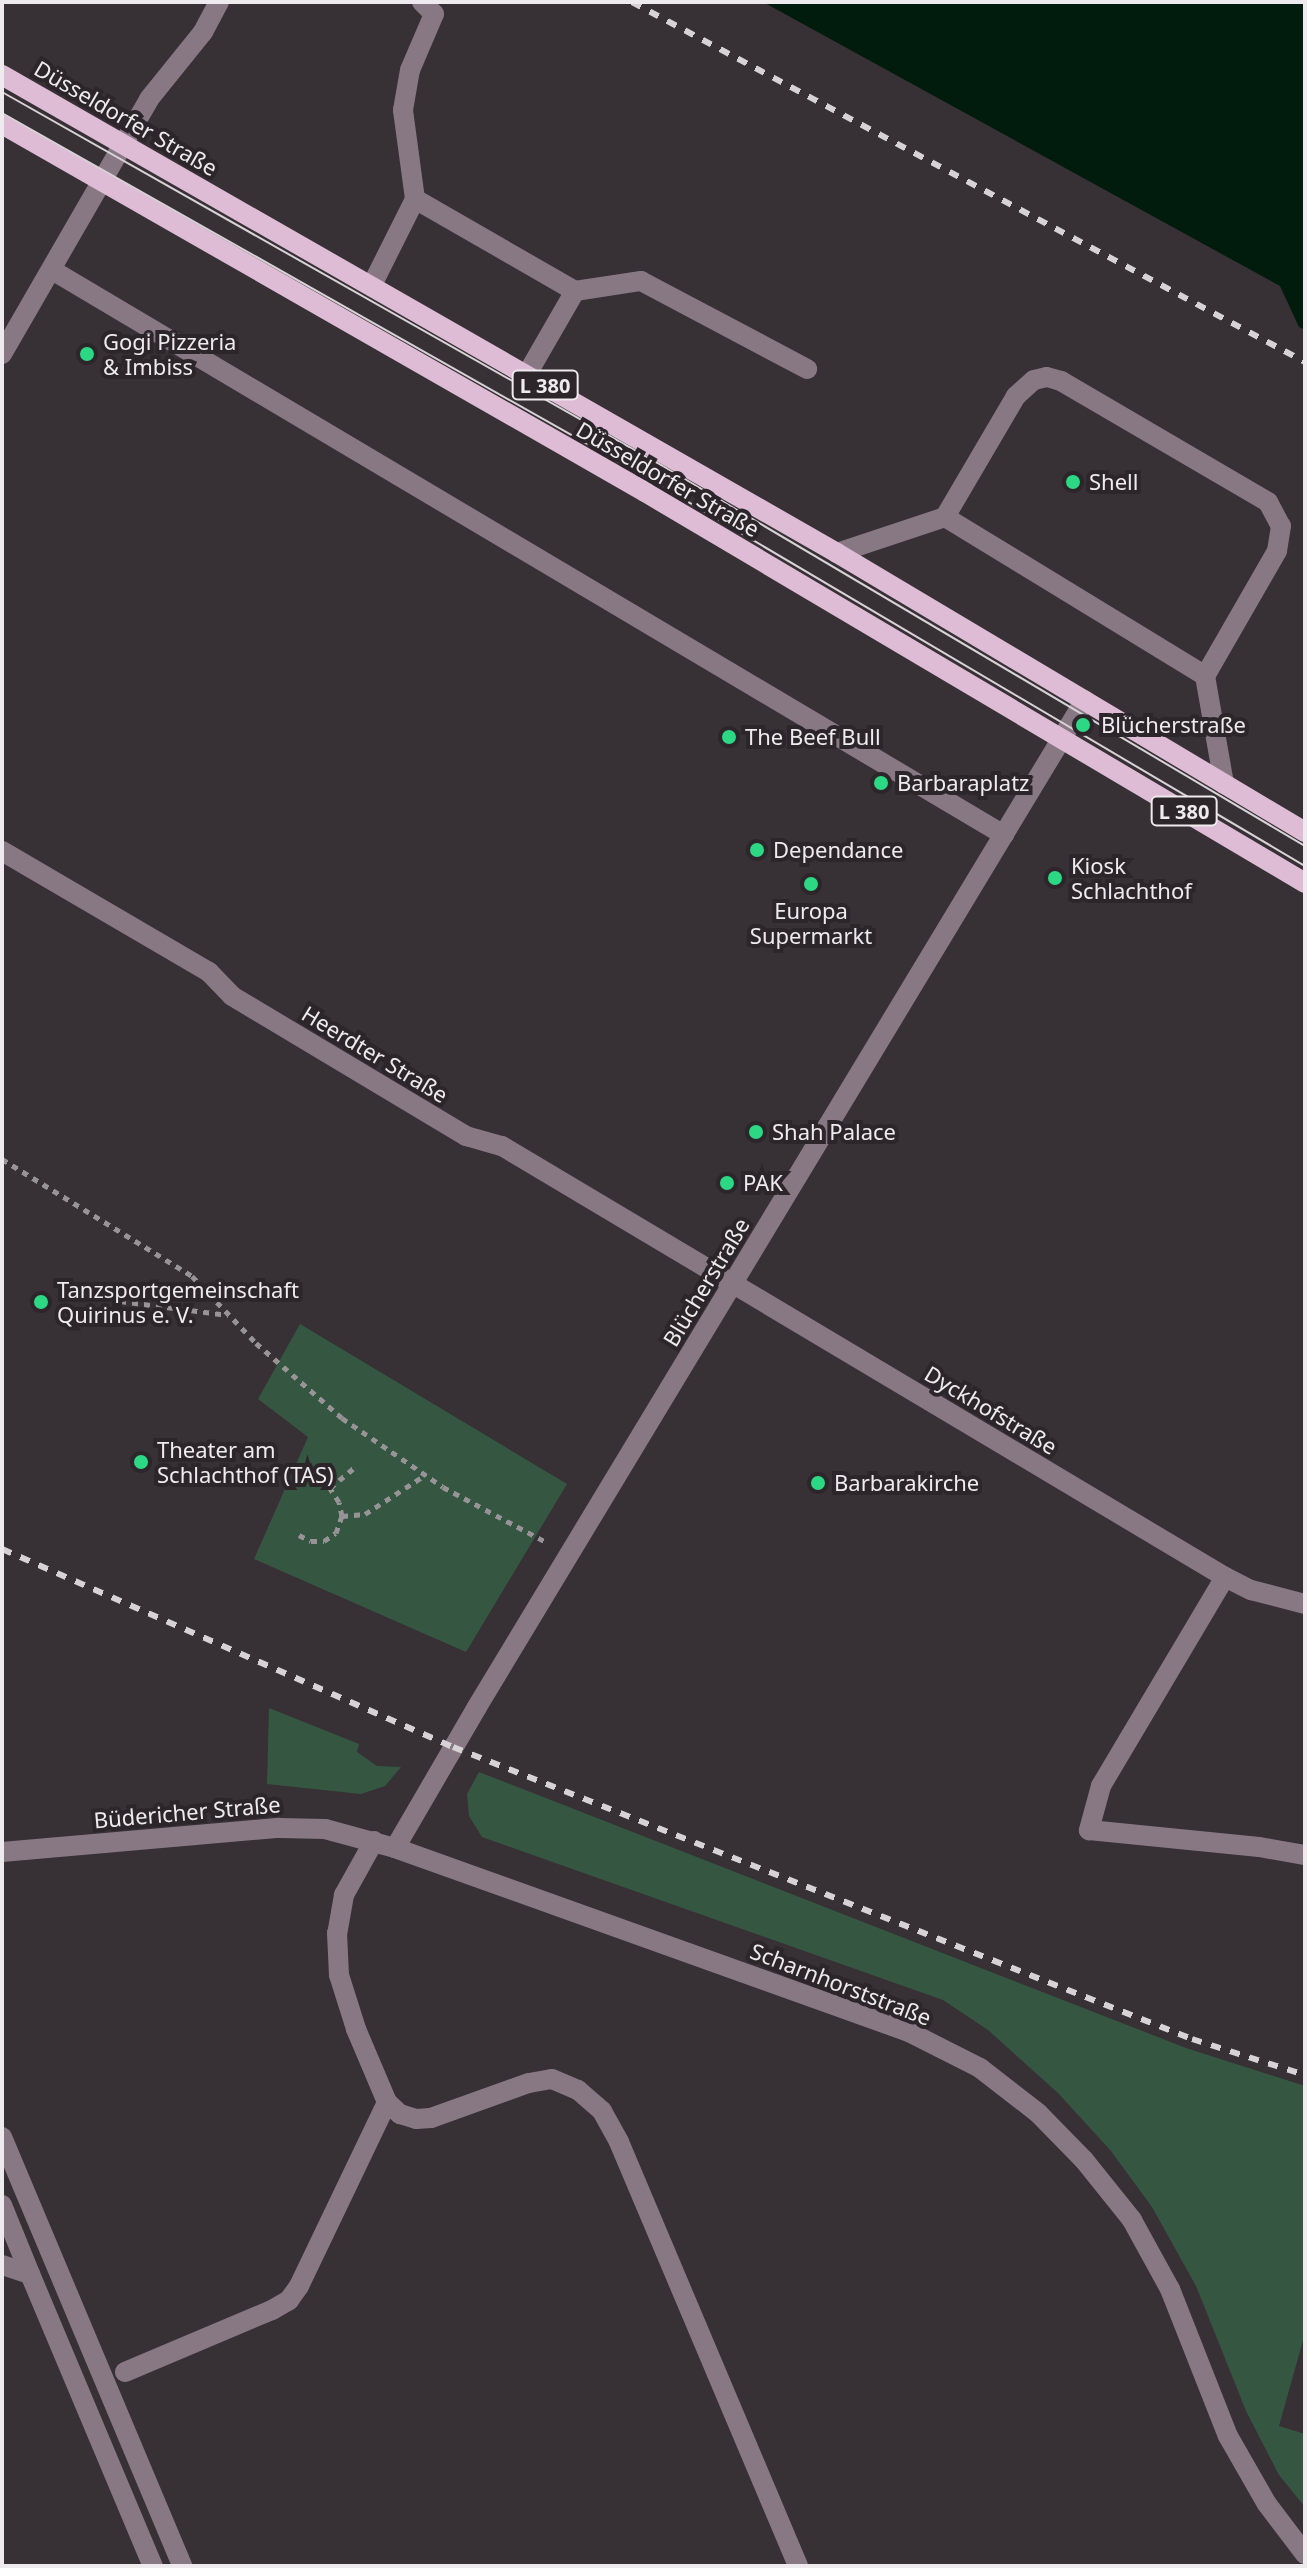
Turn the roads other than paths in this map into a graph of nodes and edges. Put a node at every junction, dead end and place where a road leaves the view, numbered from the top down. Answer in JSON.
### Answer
{"nodes":[{"id":1,"x":219,"y":2,"type":"edge"},
{"id":2,"x":422,"y":2,"type":"edge"},
{"id":3,"x":2,"y":75,"type":"edge"},
{"id":4,"x":2,"y":124,"type":"edge"},
{"id":5,"x":124,"y":145,"type":"junction"},
{"id":6,"x":102,"y":184,"type":"junction"},
{"id":7,"x":415,"y":199,"type":"junction"},
{"id":8,"x":52,"y":270,"type":"junction"},
{"id":9,"x":372,"y":285,"type":"junction"},
{"id":10,"x":575,"y":291,"type":"junction"},
{"id":11,"x":2,"y":354,"type":"edge"},
{"id":12,"x":807,"y":369,"type":"dead end"},
{"id":13,"x":527,"y":374,"type":"junction"},
{"id":14,"x":945,"y":517,"type":"junction"},
{"id":15,"x":837,"y":553,"type":"junction"},
{"id":16,"x":1205,"y":676,"type":"junction"},
{"id":17,"x":1085,"y":700,"type":"junction"},
{"id":18,"x":1063,"y":738,"type":"junction"},
{"id":19,"x":1224,"y":784,"type":"junction"},
{"id":20,"x":1305,"y":832,"type":"edge"},
{"id":21,"x":1004,"y":835,"type":"junction"},
{"id":22,"x":2,"y":851,"type":"edge"},
{"id":23,"x":1305,"y":883,"type":"edge"},
{"id":24,"x":733,"y":1284,"type":"junction"},
{"id":25,"x":1225,"y":1577,"type":"junction"},
{"id":26,"x":1305,"y":1604,"type":"edge"},
{"id":27,"x":374,"y":1841,"type":"junction"},
{"id":28,"x":395,"y":1848,"type":"junction"},
{"id":29,"x":2,"y":1852,"type":"edge"},
{"id":30,"x":1305,"y":1855,"type":"edge"},
{"id":31,"x":387,"y":2102,"type":"junction"},
{"id":32,"x":2,"y":2137,"type":"edge"},
{"id":33,"x":2,"y":2205,"type":"edge"},
{"id":34,"x":2,"y":2265,"type":"edge"},
{"id":35,"x":30,"y":2274,"type":"junction"},
{"id":36,"x":125,"y":2372,"type":"dead end"},
{"id":37,"x":1305,"y":2554,"type":"edge"},
{"id":38,"x":153,"y":2566,"type":"edge"},
{"id":39,"x":182,"y":2566,"type":"edge"},
{"id":40,"x":798,"y":2566,"type":"edge"}],
"edges":[{"from":1,"to":5,"type":"street"},
{"from":2,"to":7,"type":"street"},
{"from":3,"to":5,"type":"main road","name":"Düsseldorfer Straße","number":"L 380"},
{"from":4,"to":6,"type":"main road","name":"Düsseldorfer Straße","number":"L 380"},
{"from":5,"to":6,"type":"street"},
{"from":5,"to":9,"type":"main road","name":"Düsseldorfer Straße","number":"L 380"},
{"from":6,"to":8,"type":"street"},
{"from":6,"to":18,"type":"main road","name":"Düsseldorfer Straße","number":"L 380"},
{"from":7,"to":9,"type":"street"},
{"from":7,"to":10,"type":"street"},
{"from":8,"to":11,"type":"street"},
{"from":8,"to":21,"type":"street"},
{"from":9,"to":13,"type":"main road","name":"Düsseldorfer Straße","number":"L 380"},
{"from":10,"to":12,"type":"street"},
{"from":10,"to":13,"type":"street"},
{"from":13,"to":15,"type":"main road","name":"Düsseldorfer Straße","number":"L 380"},
{"from":14,"to":15,"type":"street"},
{"from":14,"to":16,"type":"street"},
{"from":14,"to":16,"type":"street"},
{"from":15,"to":17,"type":"main road","name":"Düsseldorfer Straße","number":"L 380"},
{"from":16,"to":19,"type":"street"},
{"from":17,"to":18,"type":"street","name":"Blücherstraße"},
{"from":17,"to":19,"type":"main road","name":"Düsseldorfer Straße","number":"L 380"},
{"from":18,"to":21,"type":"street","name":"Blücherstraße"},
{"from":18,"to":23,"type":"main road","name":"Düsseldorfer Straße","number":"L 380"},
{"from":19,"to":20,"type":"main road","name":"Düsseldorfer Straße","number":"L 380"},
{"from":21,"to":24,"type":"street","name":"Blücherstraße"},
{"from":22,"to":24,"type":"street","name":"Heerdter Straße"},
{"from":24,"to":25,"type":"street","name":"Dyckhofstraße"},
{"from":24,"to":28,"type":"street","name":"Blücherstraße"},
{"from":25,"to":26,"type":"street","name":"Dyckhofstraße"},
{"from":25,"to":30,"type":"street"},
{"from":27,"to":28,"type":"street","name":"Büdericher Straße"},
{"from":27,"to":29,"type":"street","name":"Büdericher Straße"},
{"from":27,"to":31,"type":"street"},
{"from":28,"to":37,"type":"street","name":"Scharnhorststraße"},
{"from":31,"to":36,"type":"street"},
{"from":31,"to":40,"type":"street"},
{"from":32,"to":39,"type":"street"},
{"from":33,"to":35,"type":"street"},
{"from":34,"to":35,"type":"street"},
{"from":35,"to":38,"type":"street"}]}
